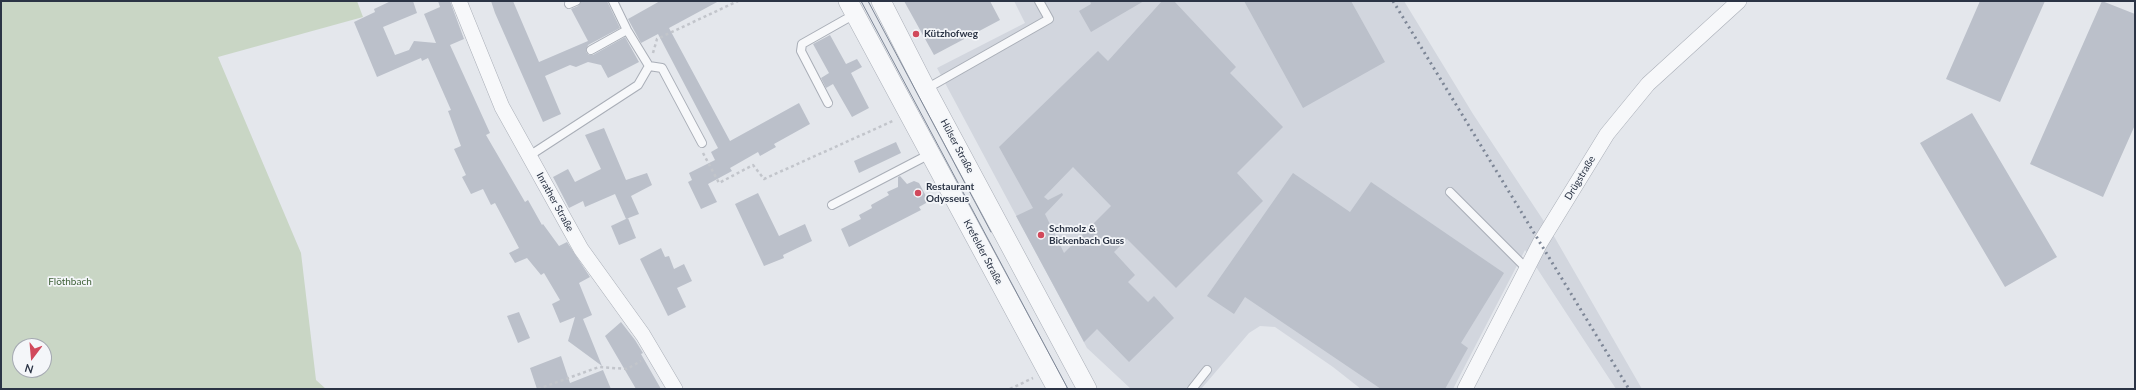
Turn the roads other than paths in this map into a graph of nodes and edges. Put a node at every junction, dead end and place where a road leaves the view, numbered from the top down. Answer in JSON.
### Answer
{"nodes":[{"id":1,"x":459,"y":1,"type":"edge"},
{"id":2,"x":613,"y":1,"type":"edge"},
{"id":3,"x":882,"y":1,"type":"edge"},
{"id":4,"x":1038,"y":1,"type":"edge"},
{"id":5,"x":1739,"y":1,"type":"edge"},
{"id":6,"x":851,"y":8,"type":"edge"},
{"id":7,"x":627,"y":30,"type":"junction"},
{"id":8,"x":591,"y":50,"type":"dead end"},
{"id":9,"x":649,"y":66,"type":"junction"},
{"id":10,"x":926,"y":88,"type":"junction"},
{"id":11,"x":828,"y":103,"type":"dead end"},
{"id":12,"x":702,"y":143,"type":"road end"},
{"id":13,"x":930,"y":154,"type":"junction"},
{"id":14,"x":529,"y":156,"type":"junction"},
{"id":15,"x":1450,"y":192,"type":"dead end"},
{"id":16,"x":832,"y":205,"type":"dead end"},
{"id":17,"x":1527,"y":269,"type":"junction"},
{"id":18,"x":1207,"y":370,"type":"dead end"},
{"id":19,"x":675,"y":389,"type":"edge"},
{"id":20,"x":1058,"y":389,"type":"edge"},
{"id":21,"x":1087,"y":389,"type":"edge"},
{"id":22,"x":1192,"y":389,"type":"edge"},
{"id":23,"x":1465,"y":389,"type":"edge"}],
"edges":[{"from":1,"to":14,"type":"street","name":"Inrather Straße"},
{"from":2,"to":7,"type":"lane"},
{"from":3,"to":10,"type":"street","name":"Hülser Straße"},
{"from":4,"to":10,"type":"lane"},
{"from":5,"to":17,"type":"street","name":"Drügstraße"},
{"from":6,"to":11,"type":"lane"},
{"from":6,"to":13,"type":"street","name":"Krefelder Straße"},
{"from":7,"to":8,"type":"lane"},
{"from":7,"to":9,"type":"lane"},
{"from":9,"to":12,"type":"lane"},
{"from":9,"to":14,"type":"lane"},
{"from":10,"to":21,"type":"street","name":"Hülser Straße"},
{"from":13,"to":16,"type":"lane"},
{"from":13,"to":20,"type":"street","name":"Krefelder Straße"},
{"from":14,"to":19,"type":"street","name":"Inrather Straße"},
{"from":15,"to":17,"type":"lane"},
{"from":17,"to":23,"type":"street","name":"Drügstraße"},
{"from":18,"to":22,"type":"lane"}]}
